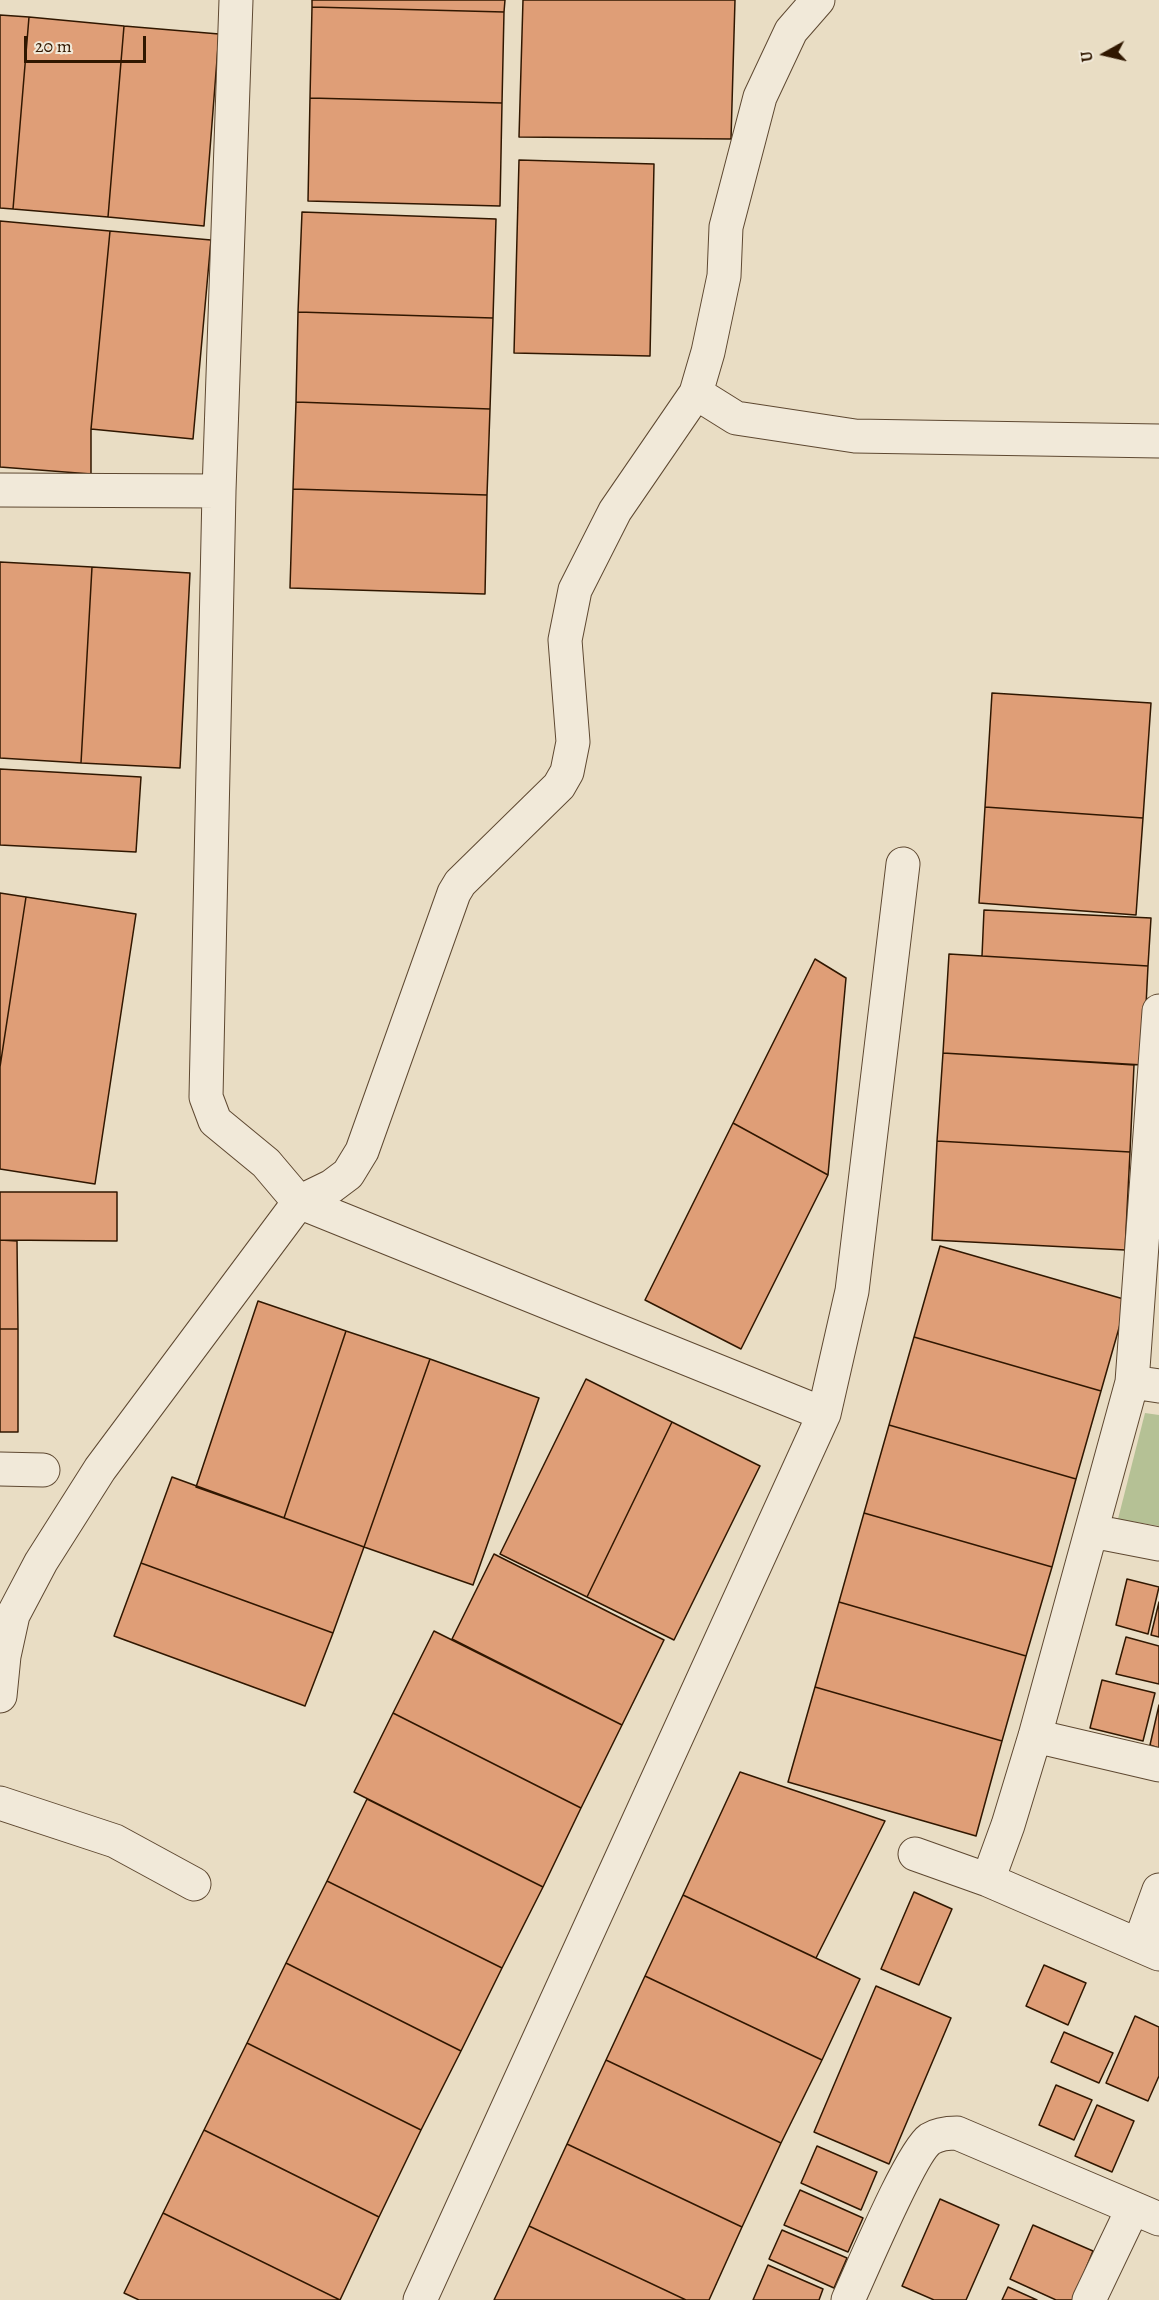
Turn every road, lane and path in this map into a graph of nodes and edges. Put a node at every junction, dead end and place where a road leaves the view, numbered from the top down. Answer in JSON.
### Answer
{"nodes":[{"id":1,"x":236,"y":0,"type":"edge"},
{"id":2,"x":818,"y":0,"type":"edge"},
{"id":3,"x":696,"y":393,"type":"junction"},
{"id":4,"x":1159,"y":441,"type":"edge"},
{"id":5,"x":0,"y":490,"type":"edge"},
{"id":6,"x":219,"y":490,"type":"junction"},
{"id":7,"x":903,"y":864,"type":"dead end"},
{"id":8,"x":1159,"y":1011,"type":"edge"},
{"id":9,"x":299,"y":1202,"type":"junction"},
{"id":10,"x":1145,"y":1384,"type":"edge"},
{"id":11,"x":824,"y":1414,"type":"junction"},
{"id":12,"x":0,"y":1469,"type":"edge"},
{"id":13,"x":44,"y":1470,"type":"dead end"},
{"id":14,"x":1092,"y":1531,"type":"junction"},
{"id":15,"x":1159,"y":1544,"type":"edge"},
{"id":16,"x":0,"y":1696,"type":"edge"},
{"id":17,"x":1035,"y":1736,"type":"junction"},
{"id":18,"x":1159,"y":1765,"type":"edge"},
{"id":19,"x":0,"y":1803,"type":"edge"},
{"id":20,"x":915,"y":1854,"type":"dead end"},
{"id":21,"x":988,"y":1880,"type":"junction"},
{"id":22,"x":194,"y":1884,"type":"dead end"},
{"id":23,"x":1159,"y":1890,"type":"edge"},
{"id":24,"x":1149,"y":1950,"type":"edge"},
{"id":25,"x":1146,"y":2213,"type":"edge"},
{"id":26,"x":420,"y":2300,"type":"edge"},
{"id":27,"x":848,"y":2300,"type":"edge"},
{"id":28,"x":1089,"y":2300,"type":"edge"}],
"edges":[{"from":1,"to":6,"type":"street"},
{"from":2,"to":3,"type":"street"},
{"from":3,"to":4,"type":"street"},
{"from":3,"to":9,"type":"street"},
{"from":5,"to":6,"type":"street"},
{"from":6,"to":9,"type":"street"},
{"from":7,"to":11,"type":"street"},
{"from":8,"to":10,"type":"street"},
{"from":9,"to":11,"type":"street"},
{"from":9,"to":16,"type":"street"},
{"from":10,"to":14,"type":"street"},
{"from":11,"to":26,"type":"street"},
{"from":12,"to":13,"type":"street"},
{"from":14,"to":15,"type":"street"},
{"from":14,"to":17,"type":"street"},
{"from":17,"to":18,"type":"street"},
{"from":17,"to":21,"type":"street"},
{"from":19,"to":22,"type":"street"},
{"from":20,"to":21,"type":"street"},
{"from":21,"to":24,"type":"street"},
{"from":23,"to":24,"type":"street"},
{"from":25,"to":27,"type":"street"},
{"from":25,"to":28,"type":"street"}]}
